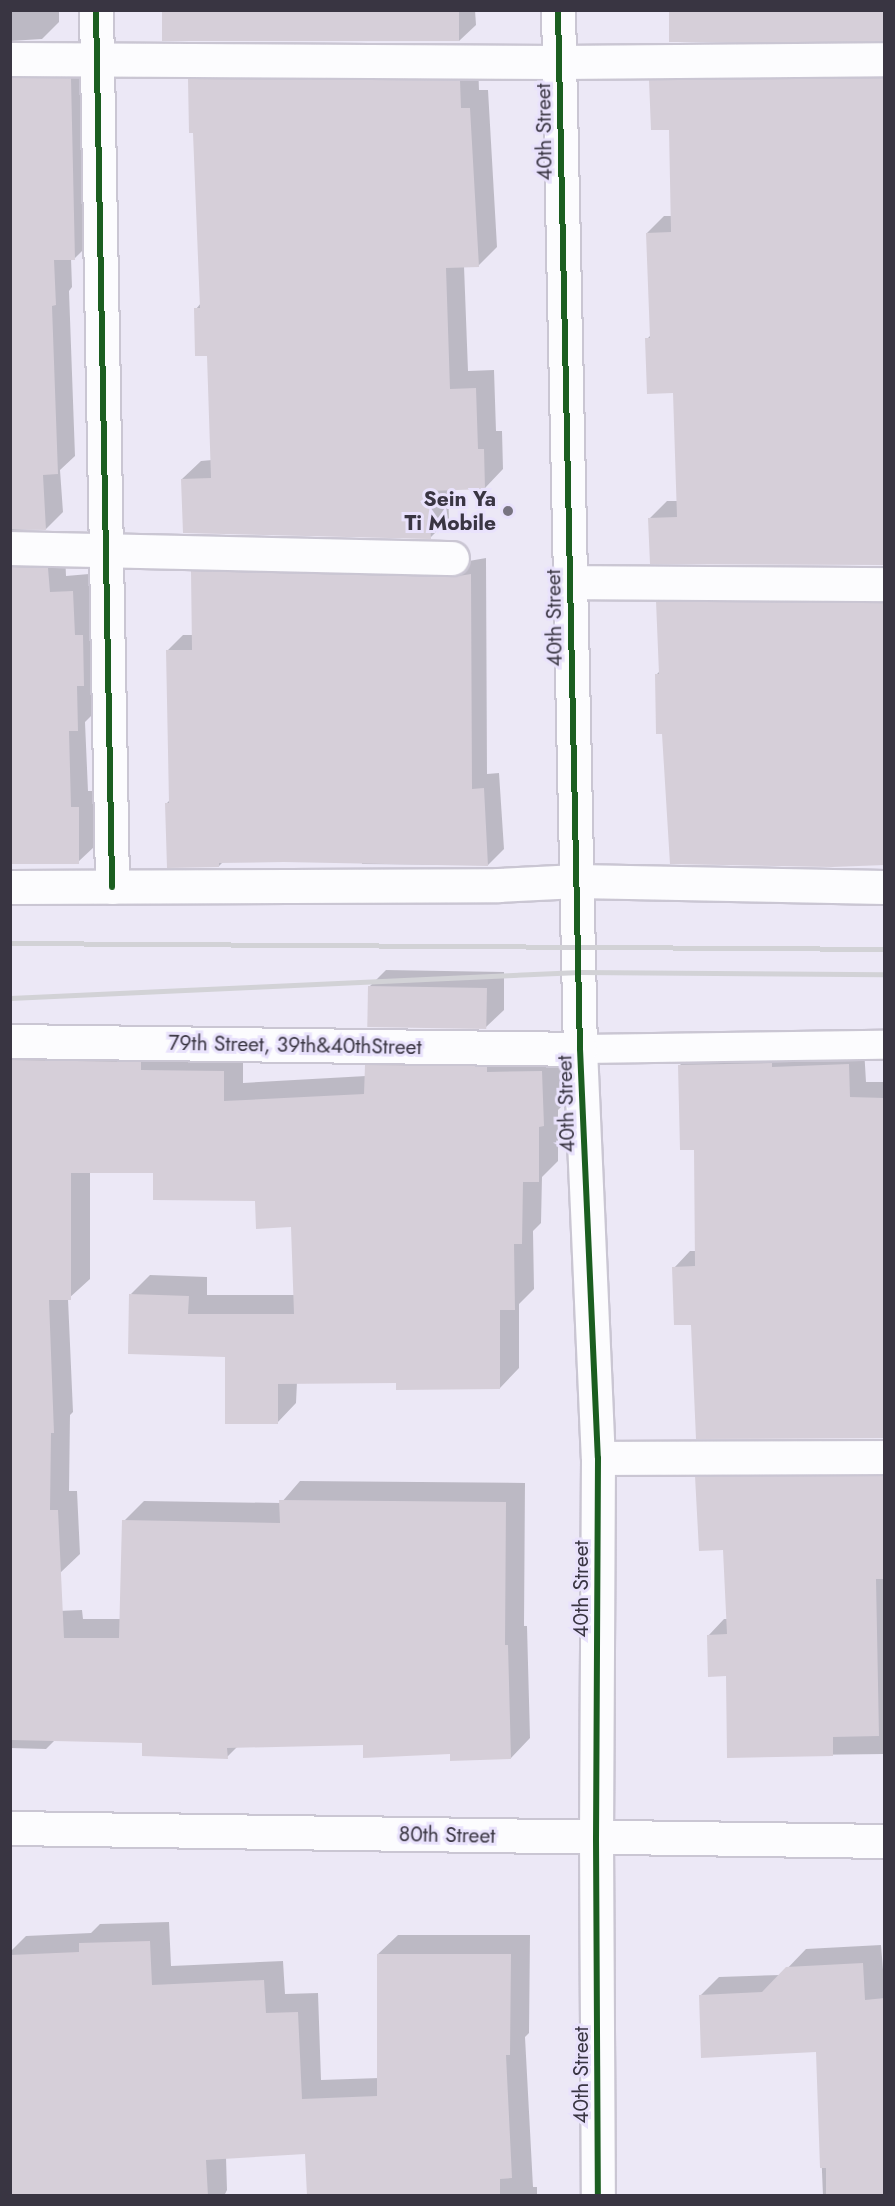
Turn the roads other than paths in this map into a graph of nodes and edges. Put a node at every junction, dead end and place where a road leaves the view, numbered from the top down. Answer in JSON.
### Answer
{"nodes":[{"id":1,"x":96,"y":10,"type":"edge"},
{"id":2,"x":558,"y":10,"type":"edge"},
{"id":3,"x":96,"y":58,"type":"junction"},
{"id":4,"x":10,"y":59,"type":"edge"},
{"id":5,"x":885,"y":59,"type":"edge"},
{"id":6,"x":559,"y":62,"type":"junction"},
{"id":7,"x":10,"y":548,"type":"edge"},
{"id":8,"x":105,"y":549,"type":"junction"},
{"id":9,"x":452,"y":558,"type":"dead end"},
{"id":10,"x":570,"y":582,"type":"junction"},
{"id":11,"x":885,"y":584,"type":"edge"},
{"id":12,"x":576,"y":880,"type":"junction"},
{"id":13,"x":10,"y":887,"type":"edge"},
{"id":14,"x":111,"y":887,"type":"junction"},
{"id":15,"x":885,"y":887,"type":"edge"},
{"id":16,"x":10,"y":1041,"type":"edge"},
{"id":17,"x":885,"y":1045,"type":"edge"},
{"id":18,"x":580,"y":1049,"type":"junction"},
{"id":19,"x":885,"y":1457,"type":"edge"},
{"id":20,"x":598,"y":1458,"type":"junction"},
{"id":21,"x":10,"y":1828,"type":"edge"},
{"id":22,"x":596,"y":1838,"type":"junction"},
{"id":23,"x":885,"y":1841,"type":"edge"},
{"id":24,"x":598,"y":2196,"type":"edge"}],
"edges":[{"from":1,"to":3,"type":"street"},
{"from":2,"to":6,"type":"street","name":"40th Street"},
{"from":3,"to":4,"type":"street"},
{"from":3,"to":6,"type":"street"},
{"from":3,"to":8,"type":"street"},
{"from":5,"to":6,"type":"street"},
{"from":6,"to":10,"type":"street","name":"40th Street"},
{"from":7,"to":8,"type":"street"},
{"from":8,"to":9,"type":"street"},
{"from":8,"to":14,"type":"street"},
{"from":10,"to":11,"type":"street"},
{"from":10,"to":12,"type":"street","name":"40th Street"},
{"from":12,"to":14,"type":"street"},
{"from":12,"to":15,"type":"street"},
{"from":12,"to":18,"type":"street","name":"40th Street"},
{"from":13,"to":14,"type":"street"},
{"from":16,"to":18,"type":"street","name":"79th Street, 39th&40thStreet"},
{"from":17,"to":18,"type":"lane"},
{"from":18,"to":20,"type":"street","name":"40th Street"},
{"from":19,"to":20,"type":"street"},
{"from":20,"to":22,"type":"street","name":"40th Street"},
{"from":21,"to":22,"type":"street","name":"80th Street"},
{"from":22,"to":23,"type":"street","name":"80th Street"},
{"from":22,"to":24,"type":"street","name":"40th Street"}]}
